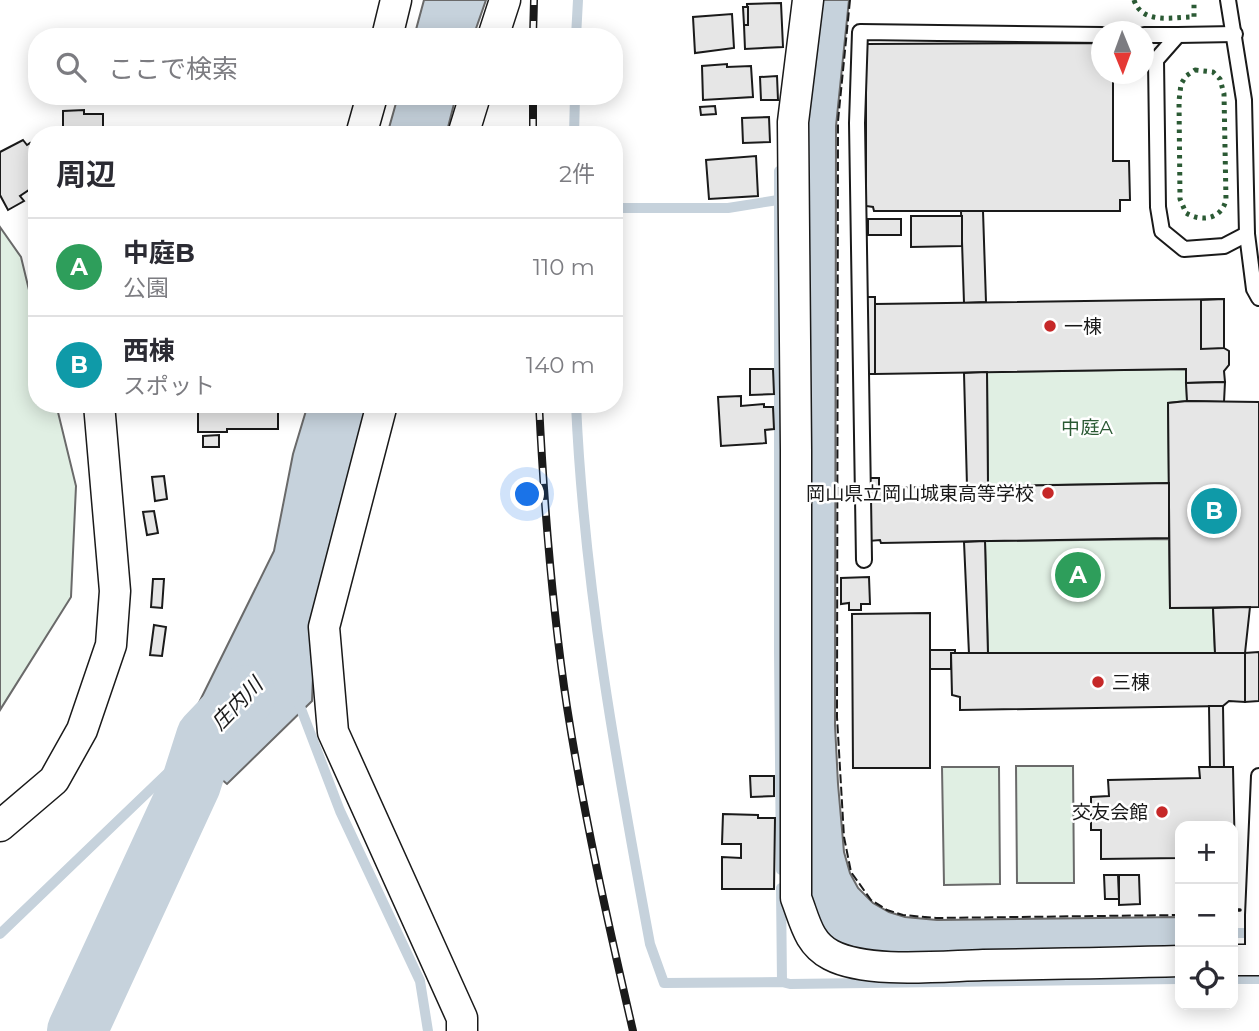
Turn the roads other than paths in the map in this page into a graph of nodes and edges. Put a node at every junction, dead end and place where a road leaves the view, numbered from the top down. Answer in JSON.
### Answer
{"nodes":[{"id":1,"x":396,"y":0,"type":"edge"},
{"id":2,"x":505,"y":0,"type":"edge"},
{"id":3,"x":808,"y":0,"type":"edge"},
{"id":4,"x":1228,"y":0,"type":"edge"},
{"id":5,"x":389,"y":28,"type":"edge"},
{"id":6,"x":496,"y":28,"type":"edge"},
{"id":7,"x":1235,"y":34,"type":"junction"},
{"id":8,"x":1091,"y":35,"type":"edge"},
{"id":9,"x":1154,"y":35,"type":"edge"},
{"id":10,"x":1178,"y":36,"type":"junction"},
{"id":11,"x":369,"y":105,"type":"edge"},
{"id":12,"x":472,"y":105,"type":"edge"},
{"id":13,"x":364,"y":126,"type":"edge"},
{"id":14,"x":466,"y":126,"type":"edge"},
{"id":15,"x":1247,"y":234,"type":"junction"},
{"id":16,"x":1259,"y":298,"type":"edge"},
{"id":17,"x":100,"y":413,"type":"edge"},
{"id":18,"x":381,"y":413,"type":"edge"},
{"id":19,"x":864,"y":560,"type":"dead end"},
{"id":20,"x":1259,"y":776,"type":"edge"},
{"id":21,"x":0,"y":826,"type":"edge"},
{"id":22,"x":1249,"y":957,"type":"edge"},
{"id":23,"x":1175,"y":961,"type":"edge"},
{"id":24,"x":462,"y":1031,"type":"edge"}],
"edges":[{"from":1,"to":5,"type":"street"},
{"from":2,"to":6,"type":"street"},
{"from":3,"to":23,"type":"street"},
{"from":4,"to":7,"type":"lane"},
{"from":7,"to":10,"type":"lane"},
{"from":7,"to":15,"type":"lane"},
{"from":8,"to":19,"type":"lane"},
{"from":9,"to":10,"type":"lane"},
{"from":10,"to":15,"type":"lane"},
{"from":11,"to":13,"type":"street"},
{"from":12,"to":14,"type":"street"},
{"from":15,"to":16,"type":"lane"},
{"from":17,"to":21,"type":"street"},
{"from":18,"to":24,"type":"street"},
{"from":20,"to":22,"type":"lane"}]}
